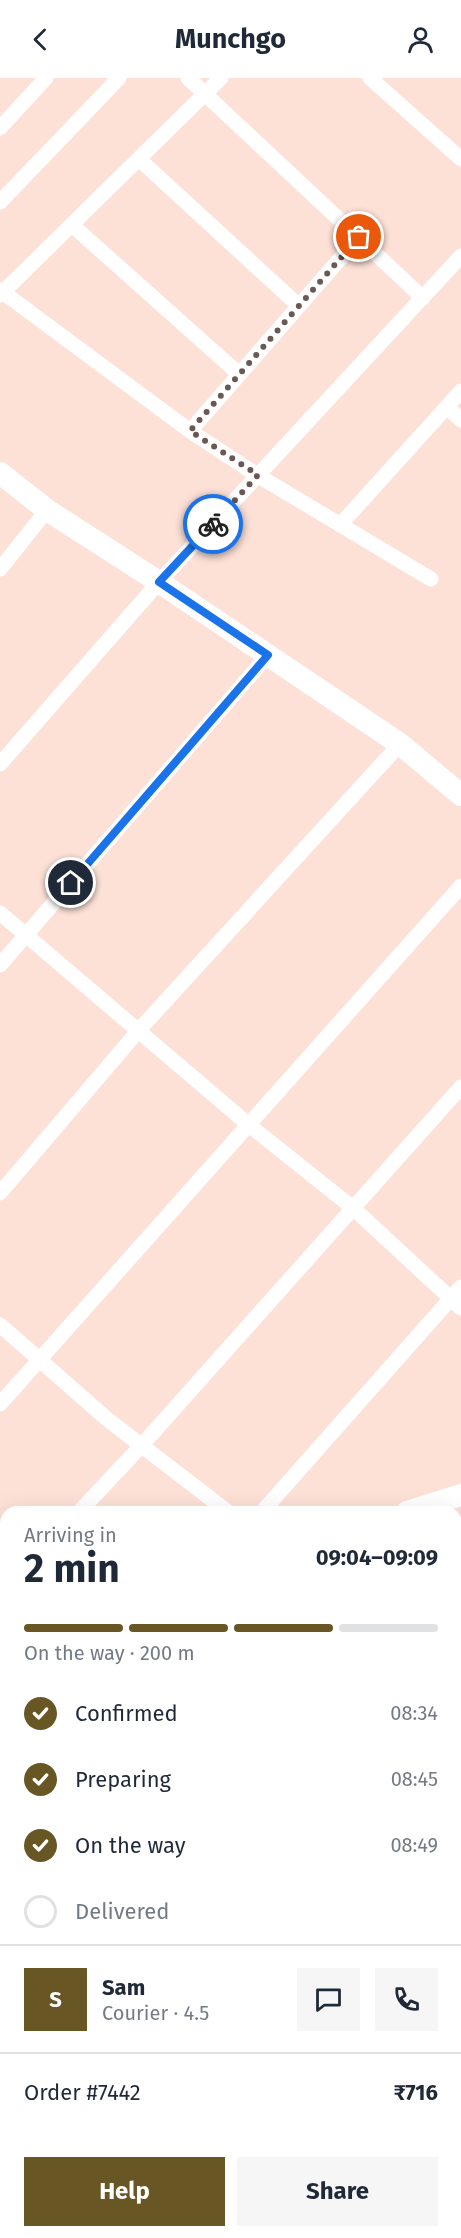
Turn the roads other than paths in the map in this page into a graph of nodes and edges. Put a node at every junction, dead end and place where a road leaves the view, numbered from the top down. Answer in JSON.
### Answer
{"nodes":[{"id":1,"x":46,"y":78,"type":"edge"},
{"id":2,"x":119,"y":78,"type":"edge"},
{"id":3,"x":188,"y":78,"type":"edge"},
{"id":4,"x":221,"y":78,"type":"edge"},
{"id":5,"x":370,"y":78,"type":"edge"},
{"id":6,"x":205,"y":94,"type":"junction"},
{"id":7,"x":0,"y":128,"type":"edge"},
{"id":8,"x":139,"y":159,"type":"junction"},
{"id":9,"x":461,"y":159,"type":"edge"},
{"id":10,"x":0,"y":202,"type":"edge"},
{"id":11,"x":72,"y":225,"type":"junction"},
{"id":12,"x":359,"y":237,"type":"junction"},
{"id":13,"x":461,"y":256,"type":"edge"},
{"id":14,"x":1,"y":293,"type":"edge"},
{"id":15,"x":423,"y":297,"type":"junction"},
{"id":16,"x":299,"y":306,"type":"junction"},
{"id":17,"x":239,"y":374,"type":"junction"},
{"id":18,"x":461,"y":390,"type":"edge"},
{"id":19,"x":447,"y":407,"type":"junction"},
{"id":20,"x":461,"y":420,"type":"edge"},
{"id":21,"x":190,"y":431,"type":"junction"},
{"id":22,"x":0,"y":472,"type":"edge"},
{"id":23,"x":258,"y":475,"type":"junction"},
{"id":24,"x":47,"y":510,"type":"junction"},
{"id":25,"x":340,"y":525,"type":"junction"},
{"id":26,"x":2,"y":562,"type":"edge"},
{"id":27,"x":431,"y":579,"type":"dead end"},
{"id":28,"x":159,"y":582,"type":"junction"},
{"id":29,"x":268,"y":655,"type":"junction"},
{"id":30,"x":400,"y":744,"type":"junction"},
{"id":31,"x":0,"y":764,"type":"edge"},
{"id":32,"x":461,"y":795,"type":"edge"},
{"id":33,"x":461,"y":886,"type":"edge"},
{"id":34,"x":0,"y":913,"type":"edge"},
{"id":35,"x":26,"y":936,"type":"junction"},
{"id":36,"x":0,"y":965,"type":"edge"},
{"id":37,"x":139,"y":1030,"type":"junction"},
{"id":38,"x":461,"y":1087,"type":"edge"},
{"id":39,"x":249,"y":1125,"type":"junction"},
{"id":40,"x":0,"y":1193,"type":"edge"},
{"id":41,"x":353,"y":1208,"type":"junction"},
{"id":42,"x":461,"y":1287,"type":"edge"},
{"id":43,"x":456,"y":1303,"type":"edge"},
{"id":44,"x":0,"y":1325,"type":"edge"},
{"id":45,"x":40,"y":1360,"type":"junction"},
{"id":46,"x":0,"y":1404,"type":"edge"},
{"id":47,"x":142,"y":1445,"type":"junction"},
{"id":48,"x":461,"y":1494,"type":"edge"},
{"id":49,"x":85,"y":1506,"type":"edge"},
{"id":50,"x":220,"y":1506,"type":"edge"},
{"id":51,"x":268,"y":1506,"type":"edge"},
{"id":52,"x":425,"y":1506,"type":"edge"}],
"edges":[{"from":1,"to":7,"type":"street"},
{"from":2,"to":10,"type":"street"},
{"from":3,"to":6,"type":"street"},
{"from":4,"to":6,"type":"street"},
{"from":5,"to":9,"type":"street"},
{"from":6,"to":8,"type":"street"},
{"from":6,"to":12,"type":"street"},
{"from":8,"to":11,"type":"street"},
{"from":8,"to":16,"type":"street"},
{"from":11,"to":14,"type":"street"},
{"from":11,"to":17,"type":"street"},
{"from":12,"to":15,"type":"street"},
{"from":12,"to":16,"type":"street"},
{"from":13,"to":15,"type":"street"},
{"from":14,"to":21,"type":"street"},
{"from":15,"to":23,"type":"street"},
{"from":16,"to":17,"type":"street"},
{"from":17,"to":21,"type":"street"},
{"from":18,"to":19,"type":"street"},
{"from":19,"to":20,"type":"street"},
{"from":19,"to":25,"type":"street"},
{"from":21,"to":23,"type":"street"},
{"from":22,"to":24,"type":"street"},
{"from":23,"to":25,"type":"street"},
{"from":23,"to":28,"type":"street"},
{"from":24,"to":26,"type":"street"},
{"from":24,"to":28,"type":"street"},
{"from":25,"to":27,"type":"street"},
{"from":28,"to":29,"type":"street"},
{"from":28,"to":31,"type":"street"},
{"from":29,"to":30,"type":"street"},
{"from":29,"to":35,"type":"street"},
{"from":30,"to":32,"type":"street"},
{"from":30,"to":37,"type":"street"},
{"from":33,"to":39,"type":"street"},
{"from":34,"to":35,"type":"street"},
{"from":35,"to":36,"type":"street"},
{"from":35,"to":37,"type":"street"},
{"from":37,"to":39,"type":"street"},
{"from":37,"to":40,"type":"street"},
{"from":38,"to":41,"type":"street"},
{"from":39,"to":41,"type":"street"},
{"from":39,"to":45,"type":"street"},
{"from":41,"to":43,"type":"street"},
{"from":41,"to":47,"type":"street"},
{"from":42,"to":43,"type":"street"},
{"from":43,"to":51,"type":"street"},
{"from":44,"to":45,"type":"street"},
{"from":45,"to":46,"type":"street"},
{"from":45,"to":47,"type":"street"},
{"from":47,"to":49,"type":"street"},
{"from":47,"to":50,"type":"street"},
{"from":48,"to":52,"type":"street"}]}
